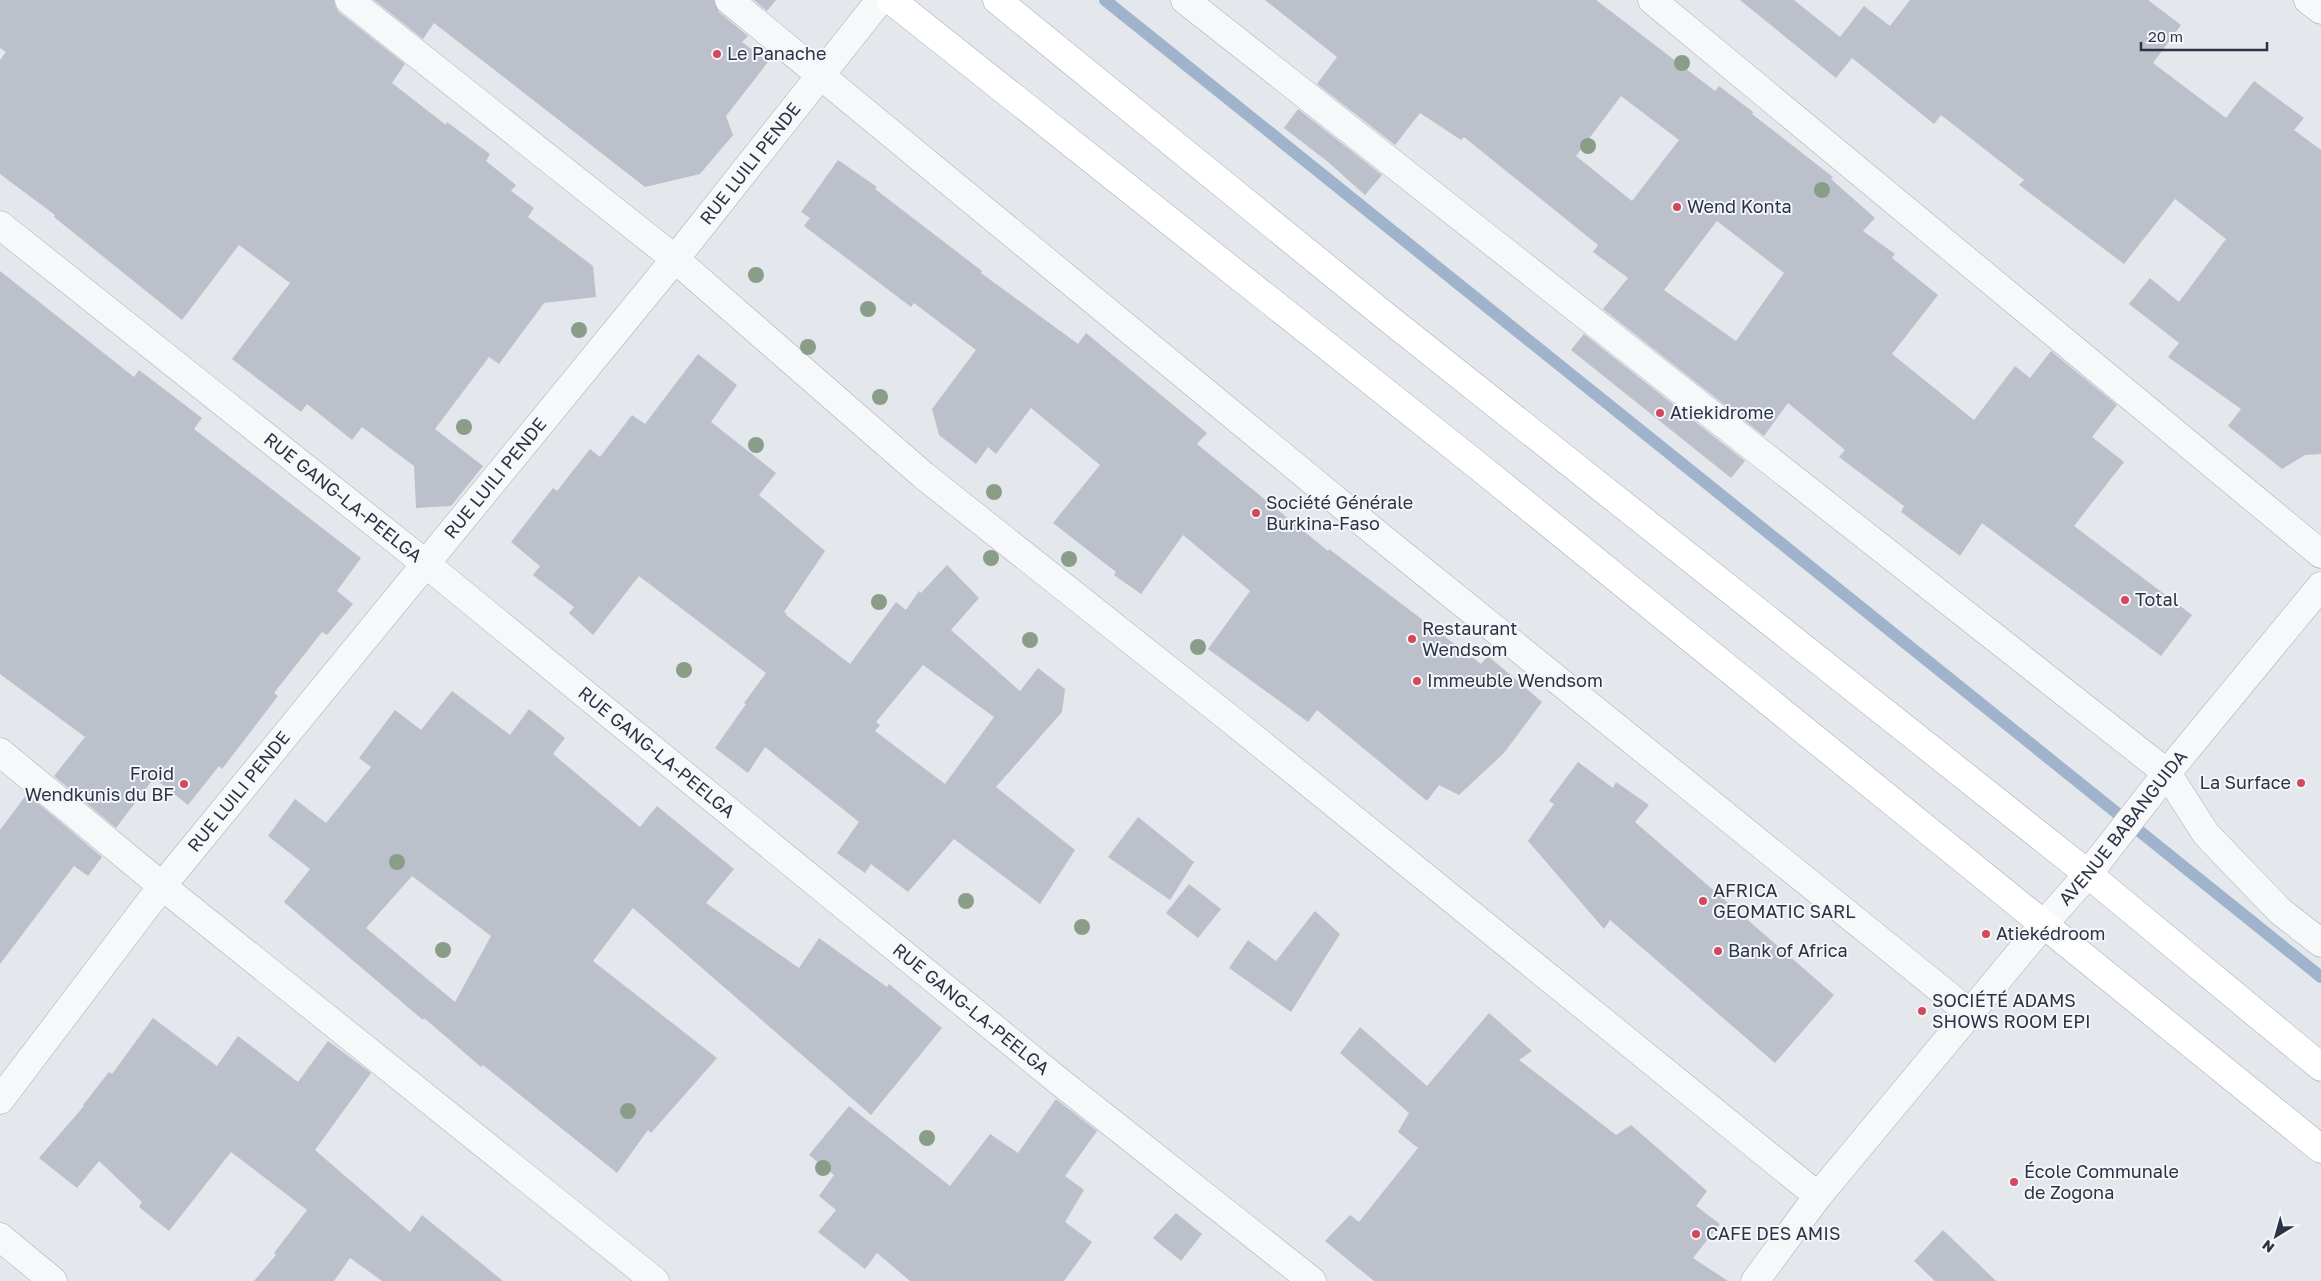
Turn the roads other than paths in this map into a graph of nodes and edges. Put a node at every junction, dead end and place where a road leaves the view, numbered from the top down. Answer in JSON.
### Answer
{"nodes":[{"id":1,"x":349,"y":0,"type":"edge"},
{"id":2,"x":729,"y":0,"type":"edge"},
{"id":3,"x":880,"y":0,"type":"edge"},
{"id":4,"x":891,"y":0,"type":"edge"},
{"id":5,"x":997,"y":0,"type":"edge"},
{"id":6,"x":1185,"y":0,"type":"edge"},
{"id":7,"x":1652,"y":0,"type":"edge"},
{"id":8,"x":2308,"y":0,"type":"edge"},
{"id":9,"x":2321,"y":10,"type":"edge"},
{"id":10,"x":821,"y":74,"type":"junction"},
{"id":11,"x":0,"y":225,"type":"edge"},
{"id":12,"x":675,"y":259,"type":"junction"},
{"id":13,"x":2321,"y":554,"type":"edge"},
{"id":14,"x":426,"y":564,"type":"junction"},
{"id":15,"x":2321,"y":586,"type":"edge"},
{"id":16,"x":0,"y":752,"type":"edge"},
{"id":17,"x":2167,"y":773,"type":"junction"},
{"id":18,"x":2088,"y":874,"type":"junction"},
{"id":19,"x":162,"y":886,"type":"junction"},
{"id":20,"x":2043,"y":925,"type":"junction"},
{"id":21,"x":2321,"y":943,"type":"edge"},
{"id":22,"x":1971,"y":1014,"type":"junction"},
{"id":23,"x":2321,"y":1067,"type":"edge"},
{"id":24,"x":0,"y":1100,"type":"edge"},
{"id":25,"x":2321,"y":1149,"type":"edge"},
{"id":26,"x":1818,"y":1196,"type":"junction"},
{"id":27,"x":0,"y":1237,"type":"edge"},
{"id":28,"x":53,"y":1281,"type":"edge"},
{"id":29,"x":656,"y":1281,"type":"edge"},
{"id":30,"x":1312,"y":1281,"type":"edge"},
{"id":31,"x":1755,"y":1281,"type":"edge"}],
"edges":[{"from":1,"to":12,"type":"street"},
{"from":2,"to":10,"type":"street"},
{"from":3,"to":10,"type":"street","name":"RUE LUILI PENDE"},
{"from":4,"to":20,"type":"main road"},
{"from":5,"to":18,"type":"main road"},
{"from":6,"to":17,"type":"street"},
{"from":7,"to":13,"type":"street"},
{"from":8,"to":9,"type":"street"},
{"from":10,"to":12,"type":"street","name":"RUE LUILI PENDE"},
{"from":10,"to":22,"type":"street"},
{"from":11,"to":14,"type":"street","name":"RUE GANG-LA-PEELGA"},
{"from":12,"to":14,"type":"street","name":"RUE LUILI PENDE"},
{"from":12,"to":26,"type":"street"},
{"from":14,"to":19,"type":"street","name":"RUE LUILI PENDE"},
{"from":14,"to":30,"type":"street","name":"RUE GANG-LA-PEELGA"},
{"from":15,"to":17,"type":"street","name":"AVENUE BABANGUIDA"},
{"from":16,"to":19,"type":"street"},
{"from":17,"to":18,"type":"street","name":"AVENUE BABANGUIDA"},
{"from":17,"to":21,"type":"street"},
{"from":18,"to":20,"type":"street","name":"AVENUE BABANGUIDA"},
{"from":18,"to":23,"type":"main road"},
{"from":19,"to":24,"type":"street","name":"RUE LUILI PENDE"},
{"from":19,"to":29,"type":"street"},
{"from":20,"to":22,"type":"street","name":"AVENUE BABANGUIDA"},
{"from":20,"to":25,"type":"main road"},
{"from":22,"to":26,"type":"street","name":"AVENUE BABANGUIDA"},
{"from":26,"to":31,"type":"street","name":"AVENUE BABANGUIDA"},
{"from":27,"to":28,"type":"street"}]}
